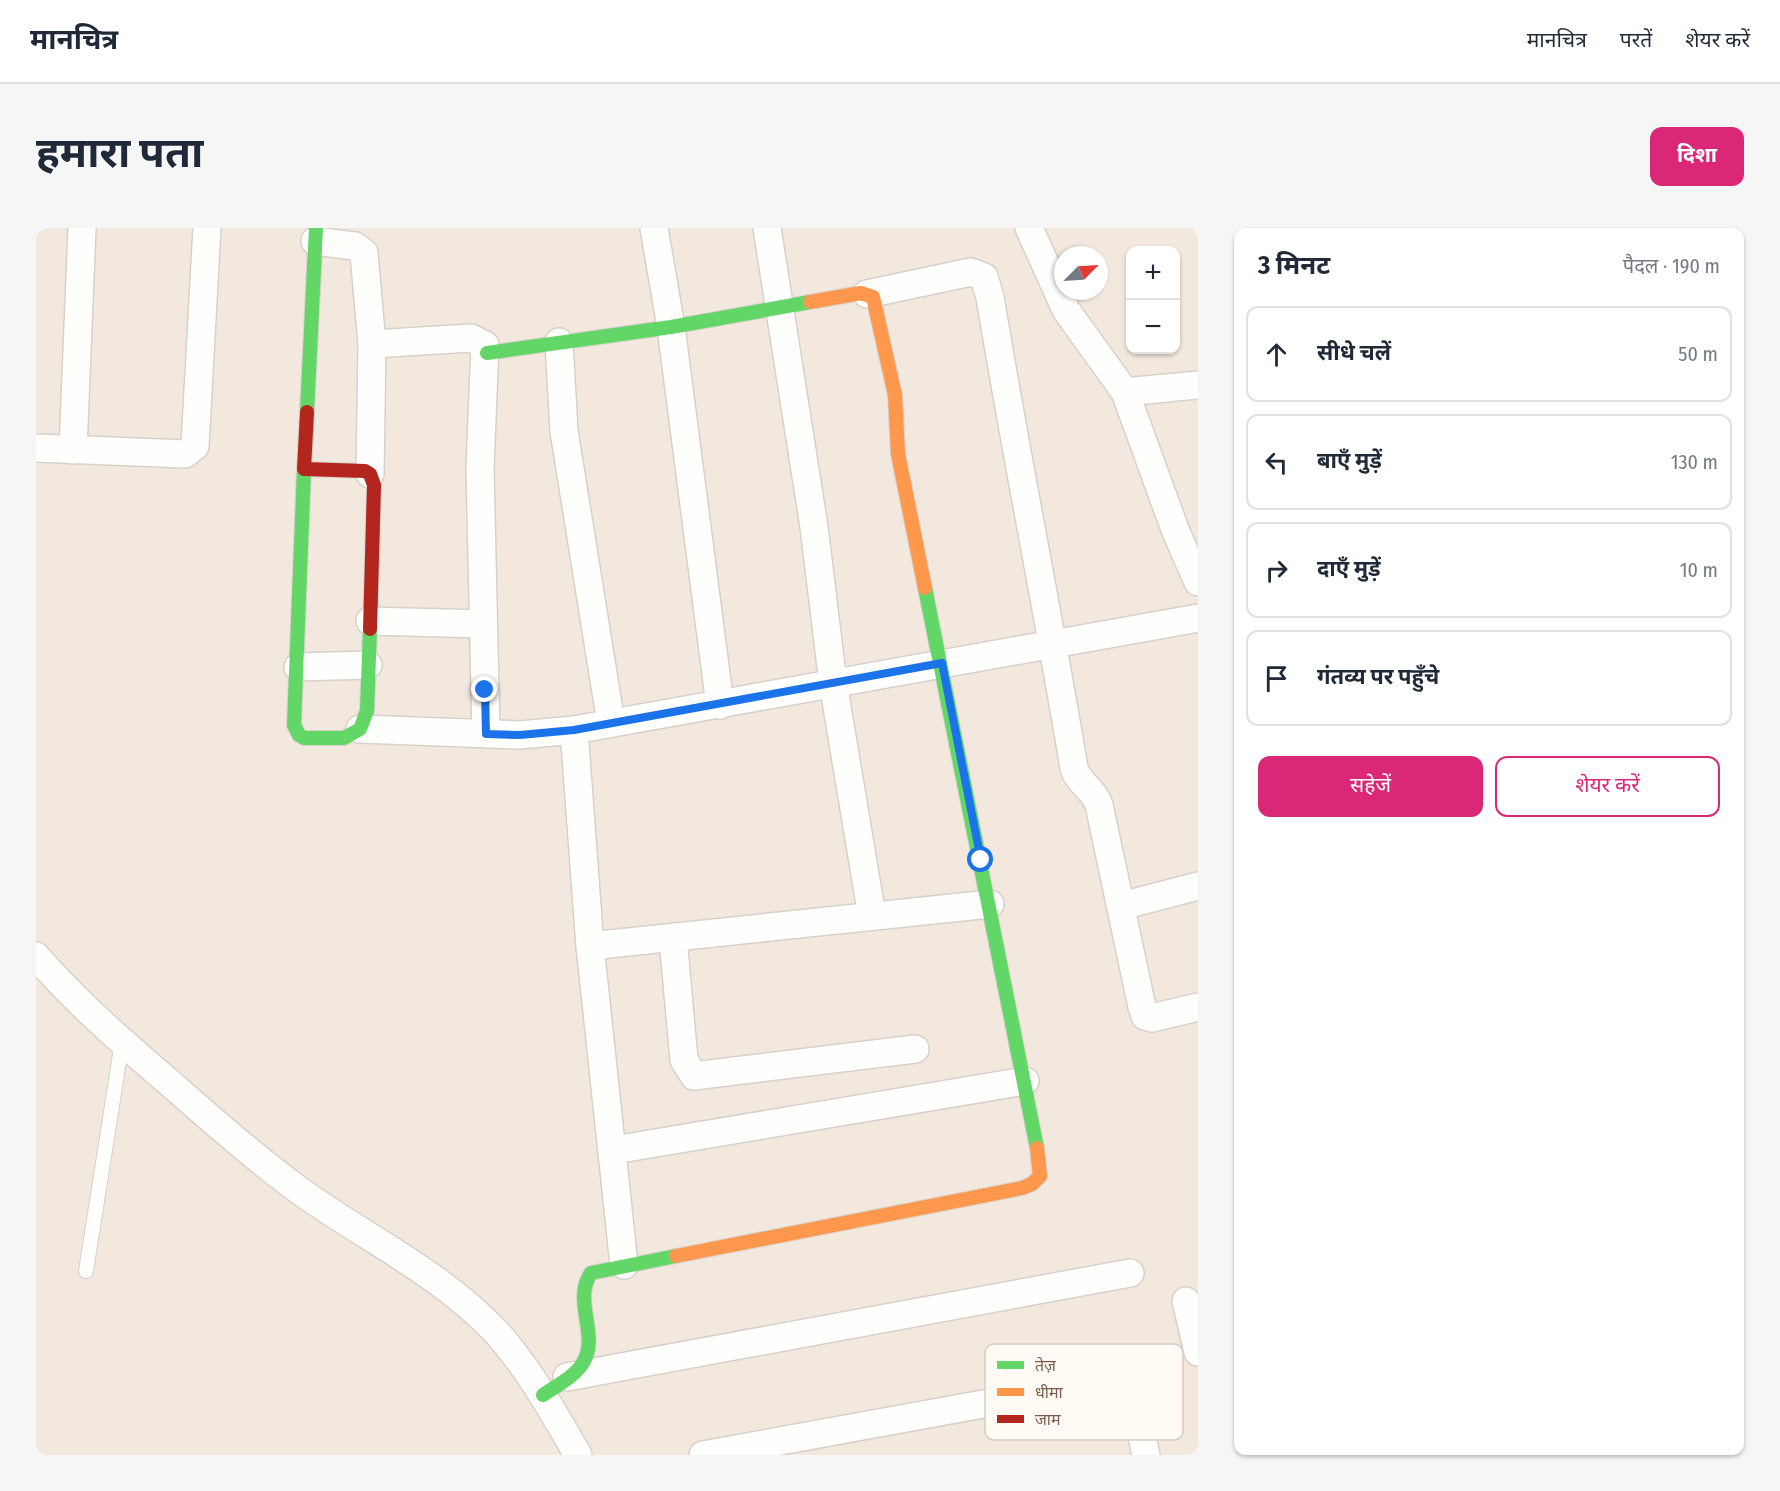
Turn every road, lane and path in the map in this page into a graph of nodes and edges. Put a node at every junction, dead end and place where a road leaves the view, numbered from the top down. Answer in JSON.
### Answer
{"nodes":[{"id":1,"x":82,"y":228,"type":"edge"},
{"id":2,"x":207,"y":228,"type":"edge"},
{"id":3,"x":654,"y":228,"type":"edge"},
{"id":4,"x":767,"y":228,"type":"edge"},
{"id":5,"x":1029,"y":228,"type":"edge"},
{"id":6,"x":315,"y":235,"type":"edge"},
{"id":7,"x":867,"y":294,"type":"junction"},
{"id":8,"x":779,"y":310,"type":"junction"},
{"id":9,"x":671,"y":327,"type":"junction"},
{"id":10,"x":559,"y":342,"type":"junction"},
{"id":11,"x":372,"y":344,"type":"junction"},
{"id":12,"x":486,"y":353,"type":"junction"},
{"id":13,"x":1198,"y":385,"type":"edge"},
{"id":14,"x":1125,"y":392,"type":"junction"},
{"id":15,"x":36,"y":448,"type":"edge"},
{"id":16,"x":73,"y":450,"type":"junction"},
{"id":17,"x":304,"y":469,"type":"junction"},
{"id":18,"x":370,"y":474,"type":"junction"},
{"id":19,"x":1187,"y":530,"type":"edge"},
{"id":20,"x":1198,"y":582,"type":"edge"},
{"id":21,"x":1198,"y":618,"type":"edge"},
{"id":22,"x":370,"y":621,"type":"junction"},
{"id":23,"x":483,"y":624,"type":"junction"},
{"id":24,"x":1053,"y":643,"type":"junction"},
{"id":25,"x":942,"y":663,"type":"junction"},
{"id":26,"x":368,"y":665,"type":"junction"},
{"id":27,"x":298,"y":667,"type":"junction"},
{"id":28,"x":834,"y":683,"type":"junction"},
{"id":29,"x":720,"y":705,"type":"junction"},
{"id":30,"x":612,"y":723,"type":"junction"},
{"id":31,"x":360,"y":729,"type":"junction"},
{"id":32,"x":574,"y":730,"type":"junction"},
{"id":33,"x":486,"y":734,"type":"junction"},
{"id":34,"x":1198,"y":886,"type":"edge"},
{"id":35,"x":990,"y":904,"type":"junction"},
{"id":36,"x":1121,"y":906,"type":"junction"},
{"id":37,"x":872,"y":916,"type":"junction"},
{"id":38,"x":673,"y":938,"type":"junction"},
{"id":39,"x":590,"y":946,"type":"junction"},
{"id":40,"x":36,"y":956,"type":"edge"},
{"id":41,"x":1198,"y":1007,"type":"edge"},
{"id":42,"x":122,"y":1042,"type":"junction"},
{"id":43,"x":915,"y":1049,"type":"dead end"},
{"id":44,"x":1025,"y":1081,"type":"junction"},
{"id":45,"x":614,"y":1150,"type":"junction"},
{"id":46,"x":624,"y":1264,"type":"junction"},
{"id":47,"x":86,"y":1272,"type":"dead end"},
{"id":48,"x":1130,"y":1273,"type":"dead end"},
{"id":49,"x":1186,"y":1301,"type":"dead end"},
{"id":50,"x":1198,"y":1352,"type":"edge"},
{"id":51,"x":567,"y":1377,"type":"junction"},
{"id":52,"x":543,"y":1395,"type":"junction"},
{"id":53,"x":985,"y":1404,"type":"edge"},
{"id":54,"x":1143,"y":1440,"type":"edge"},
{"id":55,"x":578,"y":1455,"type":"edge"},
{"id":56,"x":703,"y":1455,"type":"edge"},
{"id":57,"x":1146,"y":1455,"type":"edge"}],
"edges":[{"from":1,"to":16,"type":"street"},
{"from":2,"to":16,"type":"street"},
{"from":3,"to":9,"type":"street"},
{"from":4,"to":8,"type":"street"},
{"from":5,"to":14,"type":"street"},
{"from":6,"to":11,"type":"street"},
{"from":6,"to":17,"type":"street"},
{"from":7,"to":8,"type":"street"},
{"from":7,"to":24,"type":"street"},
{"from":7,"to":25,"type":"street"},
{"from":8,"to":9,"type":"street"},
{"from":8,"to":28,"type":"street"},
{"from":9,"to":10,"type":"street"},
{"from":9,"to":29,"type":"street"},
{"from":10,"to":12,"type":"street"},
{"from":10,"to":30,"type":"street"},
{"from":11,"to":12,"type":"street"},
{"from":11,"to":18,"type":"street"},
{"from":12,"to":23,"type":"street"},
{"from":13,"to":14,"type":"street"},
{"from":14,"to":19,"type":"street"},
{"from":15,"to":16,"type":"street"},
{"from":17,"to":18,"type":"street"},
{"from":17,"to":27,"type":"street"},
{"from":18,"to":22,"type":"street"},
{"from":19,"to":20,"type":"street"},
{"from":21,"to":24,"type":"street"},
{"from":22,"to":23,"type":"street"},
{"from":22,"to":26,"type":"street"},
{"from":23,"to":33,"type":"street"},
{"from":24,"to":25,"type":"street"},
{"from":24,"to":36,"type":"street"},
{"from":25,"to":28,"type":"street"},
{"from":25,"to":35,"type":"street"},
{"from":26,"to":27,"type":"street"},
{"from":26,"to":31,"type":"street"},
{"from":27,"to":31,"type":"street"},
{"from":28,"to":29,"type":"street"},
{"from":28,"to":37,"type":"street"},
{"from":29,"to":30,"type":"street"},
{"from":30,"to":32,"type":"street"},
{"from":31,"to":33,"type":"street"},
{"from":32,"to":33,"type":"street"},
{"from":32,"to":39,"type":"street"},
{"from":34,"to":36,"type":"street"},
{"from":35,"to":37,"type":"street"},
{"from":35,"to":44,"type":"street"},
{"from":36,"to":41,"type":"street"},
{"from":37,"to":38,"type":"street"},
{"from":38,"to":39,"type":"street"},
{"from":38,"to":43,"type":"street"},
{"from":39,"to":45,"type":"street"},
{"from":40,"to":42,"type":"street"},
{"from":42,"to":47,"type":"lane"},
{"from":42,"to":52,"type":"street"},
{"from":44,"to":45,"type":"street"},
{"from":44,"to":46,"type":"street"},
{"from":45,"to":46,"type":"street"},
{"from":46,"to":51,"type":"street"},
{"from":48,"to":51,"type":"street"},
{"from":49,"to":50,"type":"street"},
{"from":51,"to":52,"type":"street"},
{"from":52,"to":55,"type":"street"},
{"from":53,"to":56,"type":"street"},
{"from":54,"to":57,"type":"street"}]}
